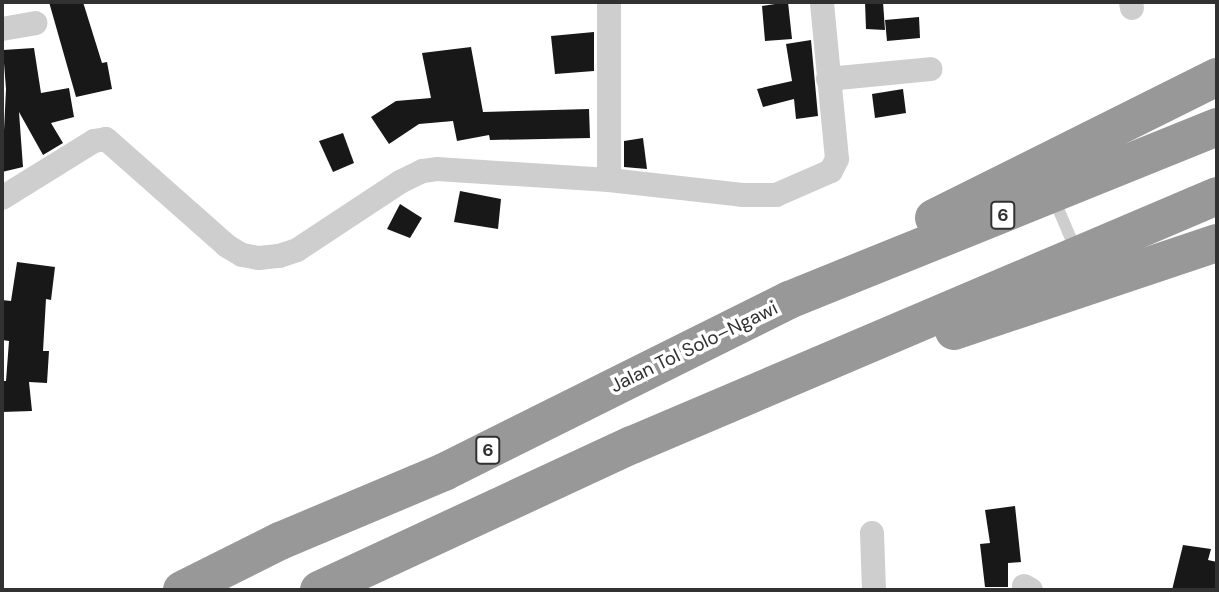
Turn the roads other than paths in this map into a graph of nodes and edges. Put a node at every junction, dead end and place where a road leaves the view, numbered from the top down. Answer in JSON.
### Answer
{"nodes":[{"id":1,"x":609,"y":2,"type":"edge"},
{"id":2,"x":822,"y":2,"type":"edge"},
{"id":3,"x":35,"y":23,"type":"dead end"},
{"id":4,"x":2,"y":29,"type":"edge"},
{"id":5,"x":931,"y":69,"type":"dead end"},
{"id":6,"x":1217,"y":77,"type":"edge"},
{"id":7,"x":828,"y":79,"type":"junction"},
{"id":8,"x":1217,"y":127,"type":"edge"},
{"id":9,"x":609,"y":180,"type":"junction"},
{"id":10,"x":1052,"y":195,"type":"junction"},
{"id":11,"x":1217,"y":195,"type":"edge"},
{"id":12,"x":2,"y":198,"type":"edge"},
{"id":13,"x":1217,"y":243,"type":"edge"},
{"id":14,"x":1077,"y":253,"type":"junction"},
{"id":15,"x":789,"y":300,"type":"junction"},
{"id":16,"x":703,"y":414,"type":"junction"},
{"id":17,"x":872,"y":533,"type":"dead end"},
{"id":18,"x":182,"y":590,"type":"edge"},
{"id":19,"x":320,"y":590,"type":"edge"},
{"id":20,"x":874,"y":590,"type":"edge"}],
"edges":[{"from":1,"to":9,"type":"street"},
{"from":2,"to":7,"type":"street"},
{"from":3,"to":4,"type":"street"},
{"from":5,"to":7,"type":"street"},
{"from":6,"to":15,"type":"highway"},
{"from":7,"to":9,"type":"street"},
{"from":8,"to":10,"type":"highway","name":"Jalan Tol Solo–Ngawi","number":"6"},
{"from":9,"to":12,"type":"street"},
{"from":10,"to":14,"type":"lane"},
{"from":10,"to":15,"type":"highway","name":"Jalan Tol Solo–Ngawi","number":"6"},
{"from":11,"to":14,"type":"highway"},
{"from":13,"to":16,"type":"highway"},
{"from":14,"to":16,"type":"highway"},
{"from":15,"to":18,"type":"highway","name":"Jalan Tol Solo–Ngawi","number":"6"},
{"from":16,"to":19,"type":"highway"},
{"from":17,"to":20,"type":"street"}]}
